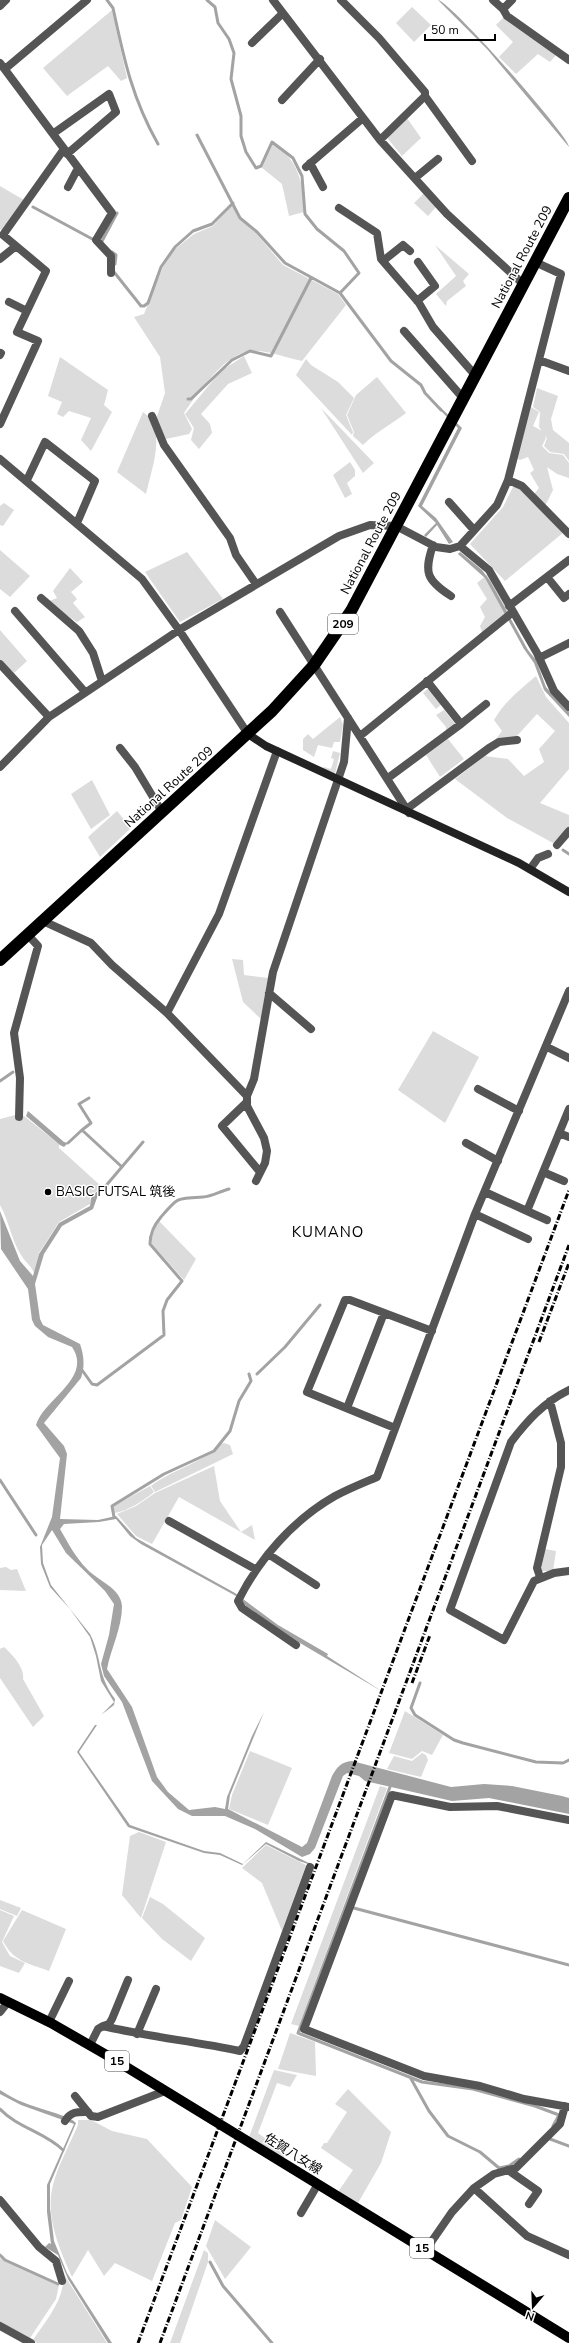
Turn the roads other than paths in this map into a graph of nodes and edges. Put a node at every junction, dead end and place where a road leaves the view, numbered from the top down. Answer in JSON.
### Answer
{"nodes":[{"id":1,"x":6,"y":0,"type":"edge"},
{"id":2,"x":87,"y":0,"type":"edge"},
{"id":3,"x":273,"y":0,"type":"edge"},
{"id":4,"x":341,"y":0,"type":"edge"},
{"id":5,"x":493,"y":0,"type":"edge"},
{"id":6,"x":512,"y":0,"type":"edge"},
{"id":7,"x":0,"y":6,"type":"edge"},
{"id":8,"x":503,"y":9,"type":"junction"},
{"id":9,"x":283,"y":13,"type":"junction"},
{"id":10,"x":252,"y":43,"type":"dead end"},
{"id":11,"x":320,"y":59,"type":"junction"},
{"id":12,"x":569,"y":60,"type":"edge"},
{"id":13,"x":3,"y":66,"type":"edge"},
{"id":14,"x":425,"y":96,"type":"junction"},
{"id":15,"x":282,"y":100,"type":"dead end"},
{"id":16,"x":363,"y":118,"type":"junction"},
{"id":17,"x":54,"y":133,"type":"junction"},
{"id":18,"x":380,"y":140,"type":"junction"},
{"id":19,"x":65,"y":152,"type":"junction"},
{"id":20,"x":438,"y":159,"type":"dead end"},
{"id":21,"x":472,"y":161,"type":"dead end"},
{"id":22,"x":78,"y":168,"type":"junction"},
{"id":23,"x":415,"y":178,"type":"junction"},
{"id":24,"x":68,"y":187,"type":"dead end"},
{"id":25,"x":323,"y":187,"type":"dead end"},
{"id":26,"x":569,"y":198,"type":"edge"},
{"id":27,"x":339,"y":208,"type":"dead end"},
{"id":28,"x":16,"y":246,"type":"junction"},
{"id":29,"x":410,"y":251,"type":"dead end"},
{"id":30,"x":0,"y":259,"type":"edge"},
{"id":31,"x":383,"y":261,"type":"junction"},
{"id":32,"x":418,"y":262,"type":"dead end"},
{"id":33,"x":535,"y":262,"type":"junction"},
{"id":34,"x":111,"y":273,"type":"dead end"},
{"id":35,"x":561,"y":274,"type":"junction"},
{"id":36,"x":569,"y":278,"type":"edge"},
{"id":37,"x":524,"y":284,"type":"junction"},
{"id":38,"x":417,"y":301,"type":"junction"},
{"id":39,"x":9,"y":302,"type":"dead end"},
{"id":40,"x":27,"y":311,"type":"junction"},
{"id":41,"x":404,"y":331,"type":"dead end"},
{"id":42,"x":539,"y":360,"type":"junction"},
{"id":43,"x":569,"y":371,"type":"edge"},
{"id":44,"x":475,"y":375,"type":"junction"},
{"id":45,"x":463,"y":398,"type":"junction"},
{"id":46,"x":152,"y":416,"type":"dead end"},
{"id":47,"x":0,"y":424,"type":"edge"},
{"id":48,"x":0,"y":459,"type":"edge"},
{"id":49,"x":26,"y":480,"type":"junction"},
{"id":50,"x":508,"y":480,"type":"junction"},
{"id":51,"x":449,"y":502,"type":"dead end"},
{"id":52,"x":77,"y":523,"type":"junction"},
{"id":53,"x":396,"y":526,"type":"junction"},
{"id":54,"x":474,"y":530,"type":"junction"},
{"id":55,"x":569,"y":534,"type":"edge"},
{"id":56,"x":433,"y":545,"type":"junction"},
{"id":57,"x":460,"y":546,"type":"junction"},
{"id":58,"x":569,"y":560,"type":"edge"},
{"id":59,"x":547,"y":577,"type":"junction"},
{"id":60,"x":256,"y":584,"type":"junction"},
{"id":61,"x":569,"y":594,"type":"edge"},
{"id":62,"x":451,"y":596,"type":"dead end"},
{"id":63,"x":41,"y":598,"type":"dead end"},
{"id":64,"x":511,"y":609,"type":"junction"},
{"id":65,"x":15,"y":611,"type":"dead end"},
{"id":66,"x":280,"y":612,"type":"dead end"},
{"id":67,"x":179,"y":630,"type":"junction"},
{"id":68,"x":569,"y":643,"type":"edge"},
{"id":69,"x":539,"y":658,"type":"junction"},
{"id":70,"x":0,"y":664,"type":"edge"},
{"id":71,"x":314,"y":665,"type":"junction"},
{"id":72,"x":102,"y":681,"type":"junction"},
{"id":73,"x":427,"y":681,"type":"junction"},
{"id":74,"x":85,"y":692,"type":"junction"},
{"id":75,"x":486,"y":704,"type":"dead end"},
{"id":76,"x":569,"y":707,"type":"edge"},
{"id":77,"x":49,"y":717,"type":"junction"},
{"id":78,"x":348,"y":718,"type":"junction"},
{"id":79,"x":461,"y":724,"type":"junction"},
{"id":80,"x":248,"y":734,"type":"junction"},
{"id":81,"x":360,"y":736,"type":"junction"},
{"id":82,"x":517,"y":740,"type":"dead end"},
{"id":83,"x":120,"y":748,"type":"dead end"},
{"id":84,"x":277,"y":751,"type":"junction"},
{"id":85,"x":1,"y":764,"type":"edge"},
{"id":86,"x":388,"y":778,"type":"junction"},
{"id":87,"x":338,"y":780,"type":"junction"},
{"id":88,"x":409,"y":811,"type":"junction"},
{"id":89,"x":162,"y":812,"type":"junction"},
{"id":90,"x":569,"y":831,"type":"edge"},
{"id":91,"x":557,"y":845,"type":"dead end"},
{"id":92,"x":548,"y":854,"type":"dead end"},
{"id":93,"x":530,"y":869,"type":"junction"},
{"id":94,"x":569,"y":892,"type":"edge"},
{"id":95,"x":43,"y":921,"type":"junction"},
{"id":96,"x":28,"y":935,"type":"junction"},
{"id":97,"x":0,"y":960,"type":"edge"},
{"id":98,"x":569,"y":991,"type":"edge"},
{"id":99,"x":269,"y":993,"type":"junction"},
{"id":100,"x":167,"y":1013,"type":"junction"},
{"id":101,"x":311,"y":1029,"type":"dead end"},
{"id":102,"x":546,"y":1047,"type":"junction"},
{"id":103,"x":569,"y":1058,"type":"edge"},
{"id":104,"x":478,"y":1089,"type":"dead end"},
{"id":105,"x":247,"y":1099,"type":"junction"},
{"id":106,"x":569,"y":1110,"type":"edge"},
{"id":107,"x":520,"y":1111,"type":"junction"},
{"id":108,"x":19,"y":1117,"type":"dead end"},
{"id":109,"x":559,"y":1133,"type":"junction"},
{"id":110,"x":569,"y":1137,"type":"edge"},
{"id":111,"x":466,"y":1143,"type":"dead end"},
{"id":112,"x":498,"y":1160,"type":"junction"},
{"id":113,"x":260,"y":1172,"type":"junction"},
{"id":114,"x":543,"y":1172,"type":"junction"},
{"id":115,"x":256,"y":1181,"type":"dead end"},
{"id":116,"x":564,"y":1181,"type":"dead end"},
{"id":117,"x":485,"y":1192,"type":"junction"},
{"id":118,"x":526,"y":1211,"type":"junction"},
{"id":119,"x":475,"y":1214,"type":"junction"},
{"id":120,"x":548,"y":1220,"type":"dead end"},
{"id":121,"x":528,"y":1239,"type":"dead end"},
{"id":122,"x":384,"y":1313,"type":"junction"},
{"id":123,"x":432,"y":1331,"type":"junction"},
{"id":124,"x":569,"y":1390,"type":"edge"},
{"id":125,"x":550,"y":1401,"type":"junction"},
{"id":126,"x":348,"y":1408,"type":"junction"},
{"id":127,"x":395,"y":1428,"type":"junction"},
{"id":128,"x":169,"y":1521,"type":"dead end"},
{"id":129,"x":268,"y":1554,"type":"junction"},
{"id":130,"x":255,"y":1569,"type":"junction"},
{"id":131,"x":569,"y":1571,"type":"edge"},
{"id":132,"x":540,"y":1577,"type":"junction"},
{"id":133,"x":316,"y":1585,"type":"dead end"},
{"id":134,"x":296,"y":1645,"type":"dead end"},
{"id":135,"x":569,"y":1820,"type":"edge"},
{"id":136,"x":310,"y":1867,"type":"dead end"},
{"id":137,"x":128,"y":1980,"type":"dead end"},
{"id":138,"x":70,"y":1981,"type":"dead end"},
{"id":139,"x":156,"y":1989,"type":"dead end"},
{"id":140,"x":4,"y":2000,"type":"edge"},
{"id":141,"x":0,"y":2012,"type":"edge"},
{"id":142,"x":49,"y":2022,"type":"junction"},
{"id":143,"x":103,"y":2026,"type":"junction"},
{"id":144,"x":137,"y":2034,"type":"junction"},
{"id":145,"x":90,"y":2045,"type":"junction"},
{"id":146,"x":165,"y":2091,"type":"junction"},
{"id":147,"x":75,"y":2096,"type":"dead end"},
{"id":148,"x":567,"y":2107,"type":"edge"},
{"id":149,"x":88,"y":2112,"type":"junction"},
{"id":150,"x":566,"y":2119,"type":"edge"},
{"id":151,"x":64,"y":2121,"type":"dead end"},
{"id":152,"x":508,"y":2170,"type":"junction"},
{"id":153,"x":318,"y":2184,"type":"junction"},
{"id":154,"x":474,"y":2188,"type":"junction"},
{"id":155,"x":0,"y":2200,"type":"edge"},
{"id":156,"x":529,"y":2204,"type":"dead end"},
{"id":157,"x":301,"y":2213,"type":"dead end"},
{"id":158,"x":425,"y":2251,"type":"junction"},
{"id":159,"x":569,"y":2255,"type":"edge"},
{"id":160,"x":62,"y":2281,"type":"dead end"},
{"id":161,"x":1,"y":2327,"type":"edge"},
{"id":162,"x":569,"y":2338,"type":"edge"},
{"id":163,"x":32,"y":2343,"type":"edge"}],
"edges":[{"from":1,"to":7,"type":"street"},
{"from":2,"to":13,"type":"street"},
{"from":3,"to":9,"type":"street"},
{"from":4,"to":14,"type":"street"},
{"from":5,"to":8,"type":"street"},
{"from":6,"to":8,"type":"street"},
{"from":8,"to":12,"type":"street"},
{"from":9,"to":10,"type":"street"},
{"from":9,"to":11,"type":"street"},
{"from":11,"to":15,"type":"street"},
{"from":11,"to":16,"type":"street"},
{"from":13,"to":17,"type":"street"},
{"from":14,"to":18,"type":"street"},
{"from":14,"to":21,"type":"street"},
{"from":16,"to":18,"type":"street"},
{"from":16,"to":25,"type":"street"},
{"from":17,"to":19,"type":"street"},
{"from":17,"to":19,"type":"street"},
{"from":18,"to":23,"type":"street"},
{"from":19,"to":22,"type":"street"},
{"from":19,"to":28,"type":"street"},
{"from":20,"to":23,"type":"street"},
{"from":22,"to":24,"type":"street"},
{"from":22,"to":34,"type":"street"},
{"from":23,"to":37,"type":"street"},
{"from":26,"to":33,"type":"highway","name":"National Route 209","number":"209"},
{"from":27,"to":31,"type":"street"},
{"from":28,"to":30,"type":"street"},
{"from":28,"to":40,"type":"street"},
{"from":29,"to":31,"type":"street"},
{"from":31,"to":38,"type":"street"},
{"from":32,"to":38,"type":"street"},
{"from":33,"to":35,"type":"street"},
{"from":33,"to":37,"type":"highway","name":"National Route 209","number":"209"},
{"from":35,"to":36,"type":"street"},
{"from":35,"to":42,"type":"street"},
{"from":37,"to":44,"type":"highway","name":"National Route 209","number":"209"},
{"from":38,"to":44,"type":"street"},
{"from":39,"to":40,"type":"street"},
{"from":40,"to":47,"type":"street"},
{"from":41,"to":45,"type":"street"},
{"from":42,"to":43,"type":"street"},
{"from":42,"to":50,"type":"street"},
{"from":44,"to":45,"type":"highway","name":"National Route 209","number":"209"},
{"from":45,"to":53,"type":"highway","name":"National Route 209","number":"209"},
{"from":46,"to":60,"type":"street"},
{"from":48,"to":49,"type":"street"},
{"from":49,"to":52,"type":"street"},
{"from":49,"to":52,"type":"street"},
{"from":50,"to":54,"type":"street"},
{"from":50,"to":55,"type":"street"},
{"from":51,"to":54,"type":"street"},
{"from":52,"to":67,"type":"street"},
{"from":53,"to":56,"type":"street"},
{"from":53,"to":60,"type":"street"},
{"from":53,"to":71,"type":"highway","name":"National Route 209","number":"209"},
{"from":54,"to":57,"type":"street"},
{"from":56,"to":57,"type":"street"},
{"from":56,"to":62,"type":"street"},
{"from":57,"to":64,"type":"street"},
{"from":58,"to":59,"type":"street"},
{"from":59,"to":61,"type":"street"},
{"from":59,"to":64,"type":"street"},
{"from":60,"to":67,"type":"street"},
{"from":63,"to":72,"type":"street"},
{"from":64,"to":69,"type":"street"},
{"from":64,"to":73,"type":"street"},
{"from":65,"to":74,"type":"street"},
{"from":66,"to":71,"type":"street"},
{"from":67,"to":72,"type":"street"},
{"from":67,"to":80,"type":"street"},
{"from":68,"to":69,"type":"street"},
{"from":69,"to":76,"type":"street"},
{"from":70,"to":77,"type":"street"},
{"from":71,"to":78,"type":"street"},
{"from":71,"to":80,"type":"highway","name":"National Route 209","number":"209"},
{"from":72,"to":74,"type":"street"},
{"from":73,"to":79,"type":"street"},
{"from":73,"to":81,"type":"street"},
{"from":74,"to":77,"type":"street"},
{"from":75,"to":79,"type":"street"},
{"from":77,"to":85,"type":"street"},
{"from":78,"to":81,"type":"street"},
{"from":78,"to":87,"type":"street"},
{"from":79,"to":86,"type":"street"},
{"from":80,"to":84,"type":"street"},
{"from":80,"to":89,"type":"highway","name":"National Route 209","number":"209"},
{"from":81,"to":86,"type":"street"},
{"from":82,"to":88,"type":"street"},
{"from":83,"to":89,"type":"street"},
{"from":84,"to":87,"type":"street"},
{"from":84,"to":100,"type":"street"},
{"from":86,"to":88,"type":"street"},
{"from":87,"to":88,"type":"street"},
{"from":87,"to":99,"type":"street"},
{"from":88,"to":93,"type":"street"},
{"from":89,"to":95,"type":"highway","name":"National Route 209","number":"209"},
{"from":90,"to":91,"type":"street"},
{"from":92,"to":93,"type":"street"},
{"from":93,"to":94,"type":"street"},
{"from":95,"to":96,"type":"highway","name":"National Route 209","number":"209"},
{"from":95,"to":100,"type":"street"},
{"from":96,"to":97,"type":"highway","name":"National Route 209","number":"209"},
{"from":96,"to":108,"type":"street"},
{"from":98,"to":102,"type":"street"},
{"from":99,"to":101,"type":"street"},
{"from":99,"to":105,"type":"street"},
{"from":100,"to":105,"type":"street"},
{"from":102,"to":103,"type":"street"},
{"from":102,"to":107,"type":"street"},
{"from":104,"to":107,"type":"street"},
{"from":105,"to":113,"type":"street"},
{"from":105,"to":113,"type":"street"},
{"from":106,"to":109,"type":"street"},
{"from":107,"to":112,"type":"street"},
{"from":109,"to":110,"type":"street"},
{"from":109,"to":114,"type":"street"},
{"from":111,"to":112,"type":"street"},
{"from":112,"to":117,"type":"street"},
{"from":113,"to":115,"type":"street"},
{"from":114,"to":116,"type":"street"},
{"from":114,"to":118,"type":"street"},
{"from":117,"to":118,"type":"street"},
{"from":117,"to":119,"type":"street"},
{"from":118,"to":120,"type":"street"},
{"from":119,"to":121,"type":"street"},
{"from":119,"to":123,"type":"street"},
{"from":122,"to":123,"type":"street"},
{"from":122,"to":126,"type":"street"},
{"from":122,"to":126,"type":"street"},
{"from":123,"to":127,"type":"street"},
{"from":124,"to":125,"type":"street"},
{"from":125,"to":132,"type":"street"},
{"from":125,"to":132,"type":"street"},
{"from":126,"to":127,"type":"street"},
{"from":127,"to":129,"type":"street"},
{"from":128,"to":130,"type":"street"},
{"from":129,"to":130,"type":"street"},
{"from":129,"to":133,"type":"street"},
{"from":130,"to":134,"type":"street"},
{"from":131,"to":132,"type":"street"},
{"from":135,"to":148,"type":"street"},
{"from":136,"to":144,"type":"street"},
{"from":137,"to":143,"type":"street"},
{"from":138,"to":142,"type":"street"},
{"from":139,"to":144,"type":"street"},
{"from":140,"to":141,"type":"street"},
{"from":140,"to":142,"type":"main road","name":"佐賀八女線","number":"15"},
{"from":142,"to":145,"type":"main road","name":"佐賀八女線","number":"15"},
{"from":143,"to":144,"type":"street"},
{"from":143,"to":145,"type":"street"},
{"from":145,"to":146,"type":"main road","name":"佐賀八女線","number":"15"},
{"from":146,"to":149,"type":"street"},
{"from":146,"to":153,"type":"main road","name":"佐賀八女線","number":"15"},
{"from":147,"to":149,"type":"street"},
{"from":148,"to":150,"type":"street"},
{"from":149,"to":151,"type":"street"},
{"from":150,"to":152,"type":"street"},
{"from":152,"to":154,"type":"street"},
{"from":152,"to":156,"type":"street"},
{"from":153,"to":157,"type":"street"},
{"from":153,"to":158,"type":"main road","name":"佐賀八女線","number":"15"},
{"from":154,"to":158,"type":"street"},
{"from":154,"to":159,"type":"street"},
{"from":155,"to":160,"type":"street"},
{"from":158,"to":162,"type":"main road","name":"佐賀八女線","number":"15"},
{"from":161,"to":163,"type":"street"}]}
